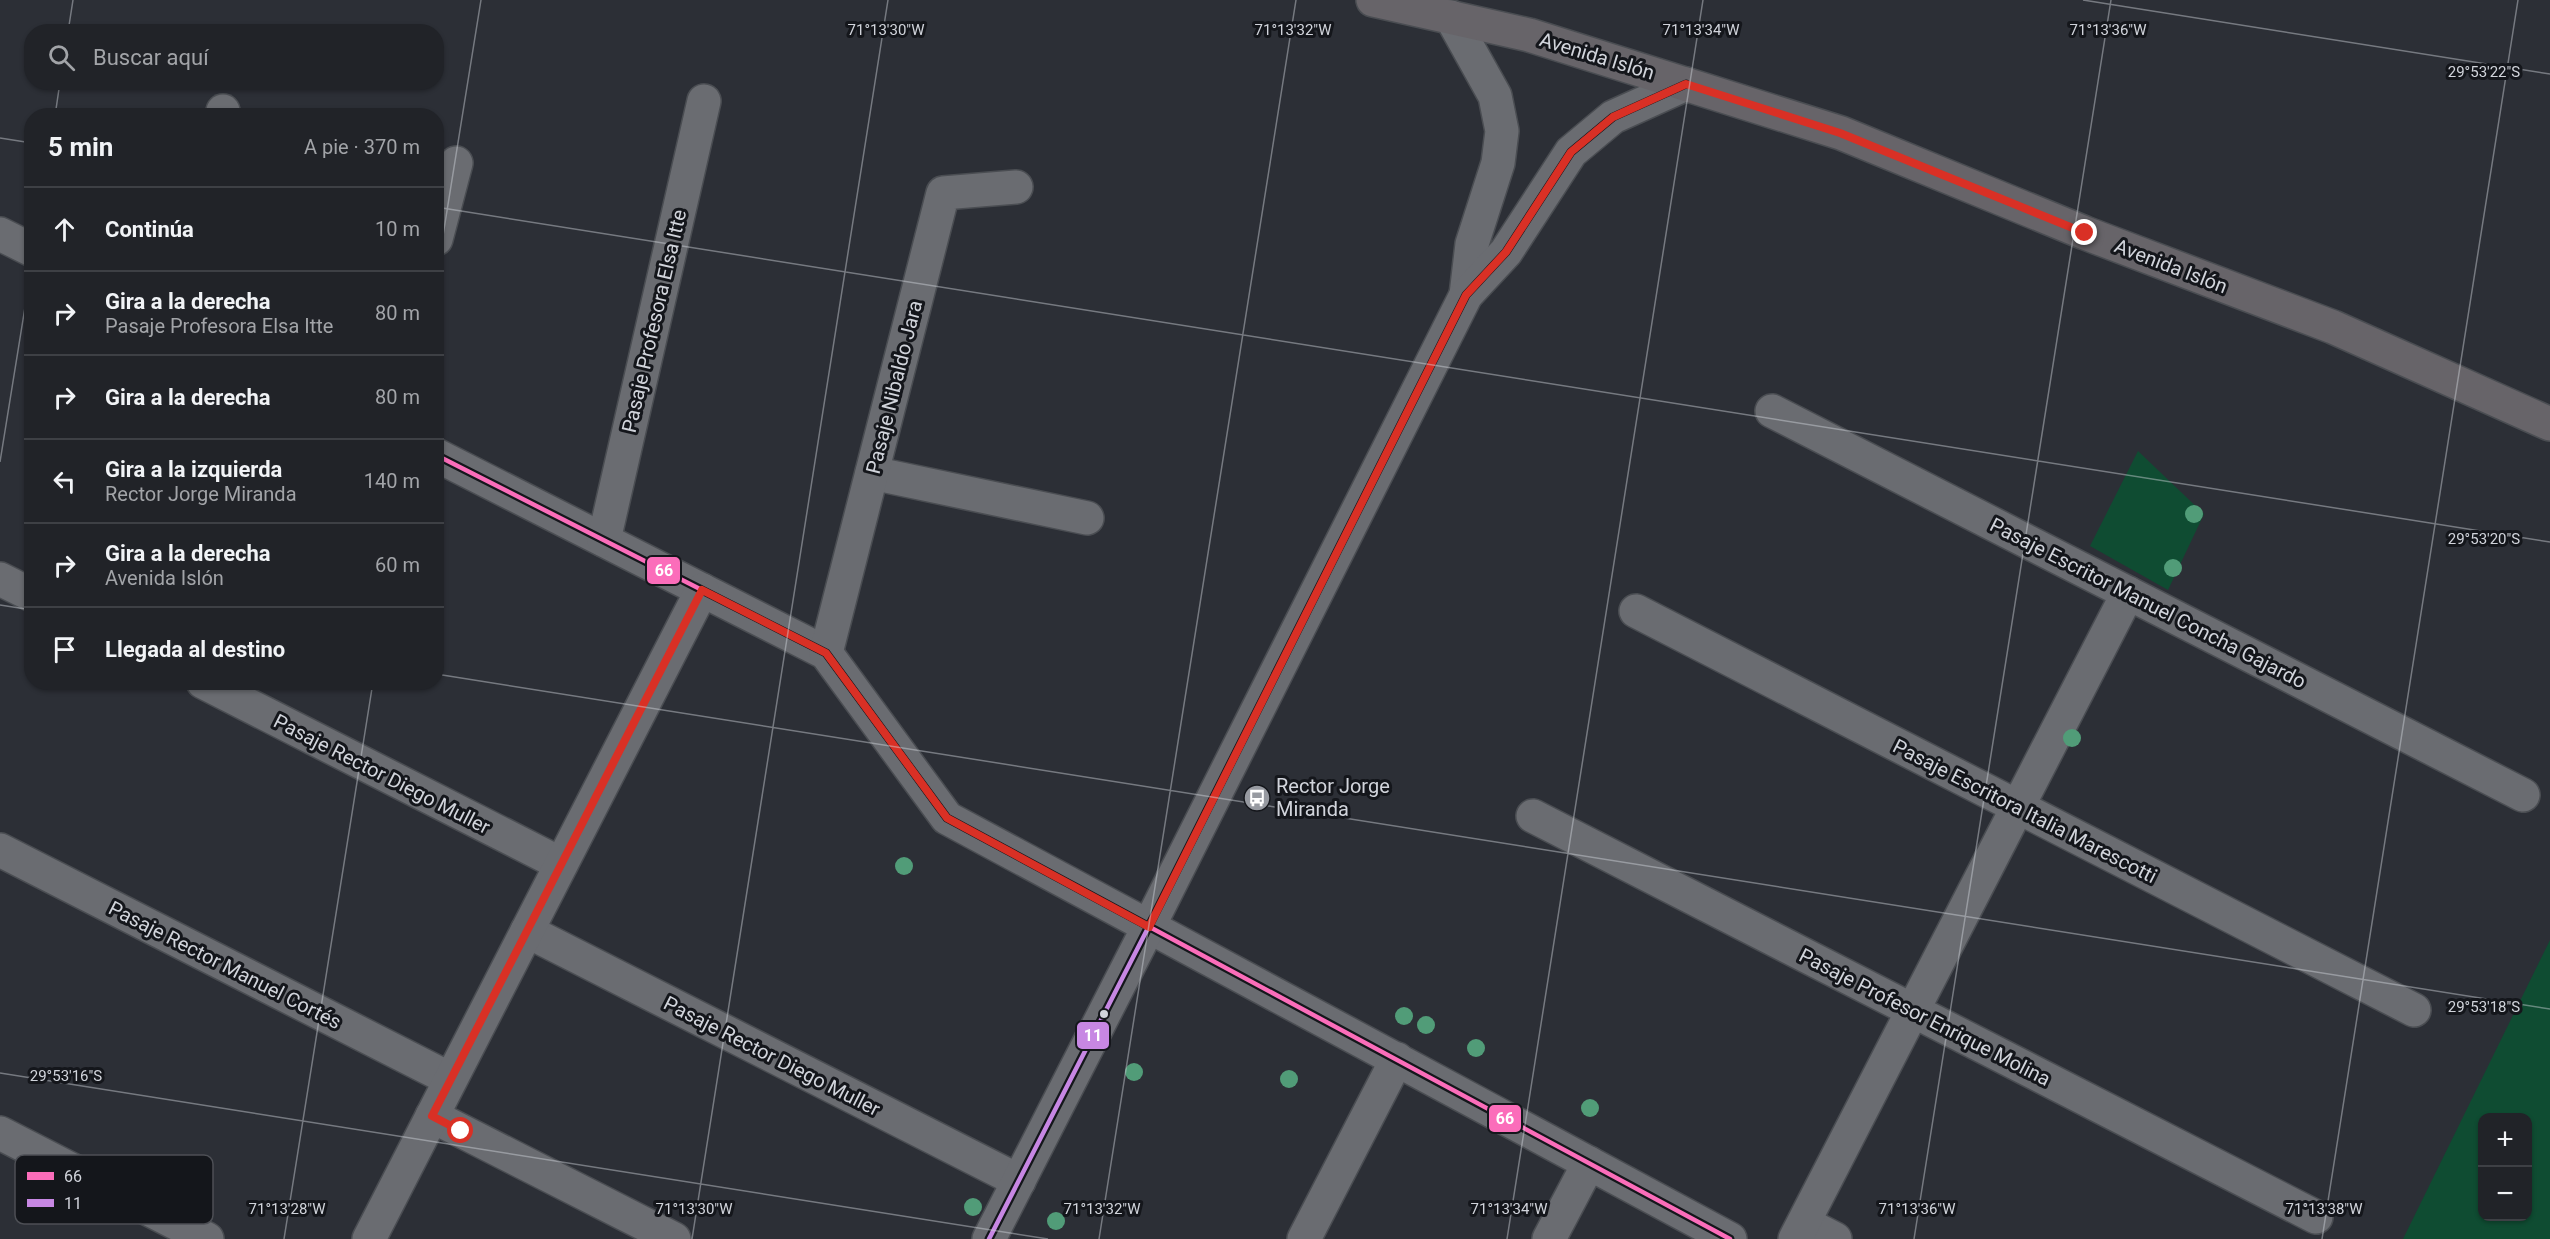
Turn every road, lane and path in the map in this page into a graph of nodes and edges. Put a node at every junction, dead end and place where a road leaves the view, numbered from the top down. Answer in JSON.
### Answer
{"nodes":[{"id":1,"x":1373,"y":0,"type":"edge"},
{"id":2,"x":1451,"y":17,"type":"junction"},
{"id":3,"x":1686,"y":84,"type":"junction"},
{"id":4,"x":704,"y":101,"type":"dead end"},
{"id":5,"x":456,"y":163,"type":"dead end"},
{"id":6,"x":1016,"y":187,"type":"dead end"},
{"id":7,"x":444,"y":209,"type":"edge"},
{"id":8,"x":0,"y":234,"type":"edge"},
{"id":9,"x":24,"y":246,"type":"edge"},
{"id":10,"x":1466,"y":295,"type":"junction"},
{"id":11,"x":1772,"y":411,"type":"dead end"},
{"id":12,"x":2550,"y":424,"type":"edge"},
{"id":13,"x":444,"y":459,"type":"edge"},
{"id":14,"x":872,"y":473,"type":"junction"},
{"id":15,"x":1087,"y":519,"type":"dead end"},
{"id":16,"x":604,"y":540,"type":"junction"},
{"id":17,"x":0,"y":579,"type":"edge"},
{"id":18,"x":702,"y":590,"type":"junction"},
{"id":19,"x":24,"y":591,"type":"edge"},
{"id":20,"x":2128,"y":593,"type":"junction"},
{"id":21,"x":1636,"y":611,"type":"dead end"},
{"id":22,"x":826,"y":653,"type":"junction"},
{"id":23,"x":219,"y":690,"type":"edge"},
{"id":24,"x":2523,"y":795,"type":"dead end"},
{"id":25,"x":2018,"y":807,"type":"junction"},
{"id":26,"x":1533,"y":816,"type":"dead end"},
{"id":27,"x":0,"y":850,"type":"edge"},
{"id":28,"x":561,"y":864,"type":"junction"},
{"id":29,"x":1149,"y":927,"type":"junction"},
{"id":30,"x":527,"y":931,"type":"junction"},
{"id":31,"x":1913,"y":1010,"type":"junction"},
{"id":32,"x":2414,"y":1010,"type":"dead end"},
{"id":33,"x":1397,"y":1059,"type":"junction"},
{"id":34,"x":450,"y":1079,"type":"junction"},
{"id":35,"x":432,"y":1116,"type":"junction"},
{"id":36,"x":0,"y":1133,"type":"edge"},
{"id":37,"x":43,"y":1155,"type":"edge"},
{"id":38,"x":1589,"y":1163,"type":"junction"},
{"id":39,"x":1019,"y":1181,"type":"junction"},
{"id":40,"x":2316,"y":1217,"type":"dead end"},
{"id":41,"x":178,"y":1224,"type":"edge"},
{"id":42,"x":1799,"y":1231,"type":"edge"},
{"id":43,"x":207,"y":1239,"type":"edge"},
{"id":44,"x":369,"y":1239,"type":"edge"},
{"id":45,"x":674,"y":1239,"type":"edge"},
{"id":46,"x":989,"y":1239,"type":"edge"},
{"id":47,"x":1304,"y":1239,"type":"edge"},
{"id":48,"x":1549,"y":1239,"type":"edge"},
{"id":49,"x":1730,"y":1239,"type":"edge"},
{"id":50,"x":1835,"y":1239,"type":"edge"}],
"edges":[{"from":1,"to":2,"type":"main road","name":"Avenida Islón"},
{"from":2,"to":3,"type":"main road","name":"Avenida Islón"},
{"from":2,"to":10,"type":"street"},
{"from":3,"to":10,"type":"street"},
{"from":3,"to":12,"type":"main road","name":"Avenida Islón"},
{"from":4,"to":16,"type":"street","name":"Pasaje Profesora Elsa Itte"},
{"from":5,"to":7,"type":"street"},
{"from":6,"to":14,"type":"street","name":"Pasaje Nibaldo Jara"},
{"from":8,"to":9,"type":"street"},
{"from":10,"to":29,"type":"street"},
{"from":11,"to":20,"type":"street","name":"Pasaje Escritor Manuel Concha Gajardo"},
{"from":13,"to":16,"type":"street"},
{"from":14,"to":15,"type":"street"},
{"from":14,"to":22,"type":"street","name":"Pasaje Nibaldo Jara"},
{"from":16,"to":18,"type":"street"},
{"from":17,"to":19,"type":"street"},
{"from":18,"to":22,"type":"street"},
{"from":18,"to":28,"type":"street"},
{"from":20,"to":24,"type":"street","name":"Pasaje Escritor Manuel Concha Gajardo"},
{"from":20,"to":25,"type":"street"},
{"from":21,"to":25,"type":"street","name":"Pasaje Escritora Italia Marescotti"},
{"from":22,"to":29,"type":"street"},
{"from":23,"to":28,"type":"street","name":"Pasaje Rector Diego Muller"},
{"from":25,"to":31,"type":"street"},
{"from":25,"to":32,"type":"street","name":"Pasaje Escritora Italia Marescotti"},
{"from":26,"to":31,"type":"street","name":"Pasaje Profesor Enrique Molina"},
{"from":27,"to":34,"type":"street","name":"Pasaje Rector Manuel Cortés"},
{"from":28,"to":30,"type":"street"},
{"from":29,"to":33,"type":"street"},
{"from":29,"to":39,"type":"street"},
{"from":30,"to":34,"type":"street"},
{"from":30,"to":39,"type":"street","name":"Pasaje Rector Diego Muller"},
{"from":31,"to":40,"type":"street","name":"Pasaje Profesor Enrique Molina"},
{"from":31,"to":42,"type":"street"},
{"from":33,"to":38,"type":"street"},
{"from":33,"to":47,"type":"street"},
{"from":34,"to":35,"type":"street"},
{"from":35,"to":44,"type":"street"},
{"from":35,"to":45,"type":"street"},
{"from":36,"to":37,"type":"street"},
{"from":38,"to":48,"type":"street"},
{"from":38,"to":49,"type":"street"},
{"from":39,"to":46,"type":"street"},
{"from":41,"to":43,"type":"street"},
{"from":42,"to":50,"type":"street"}]}
